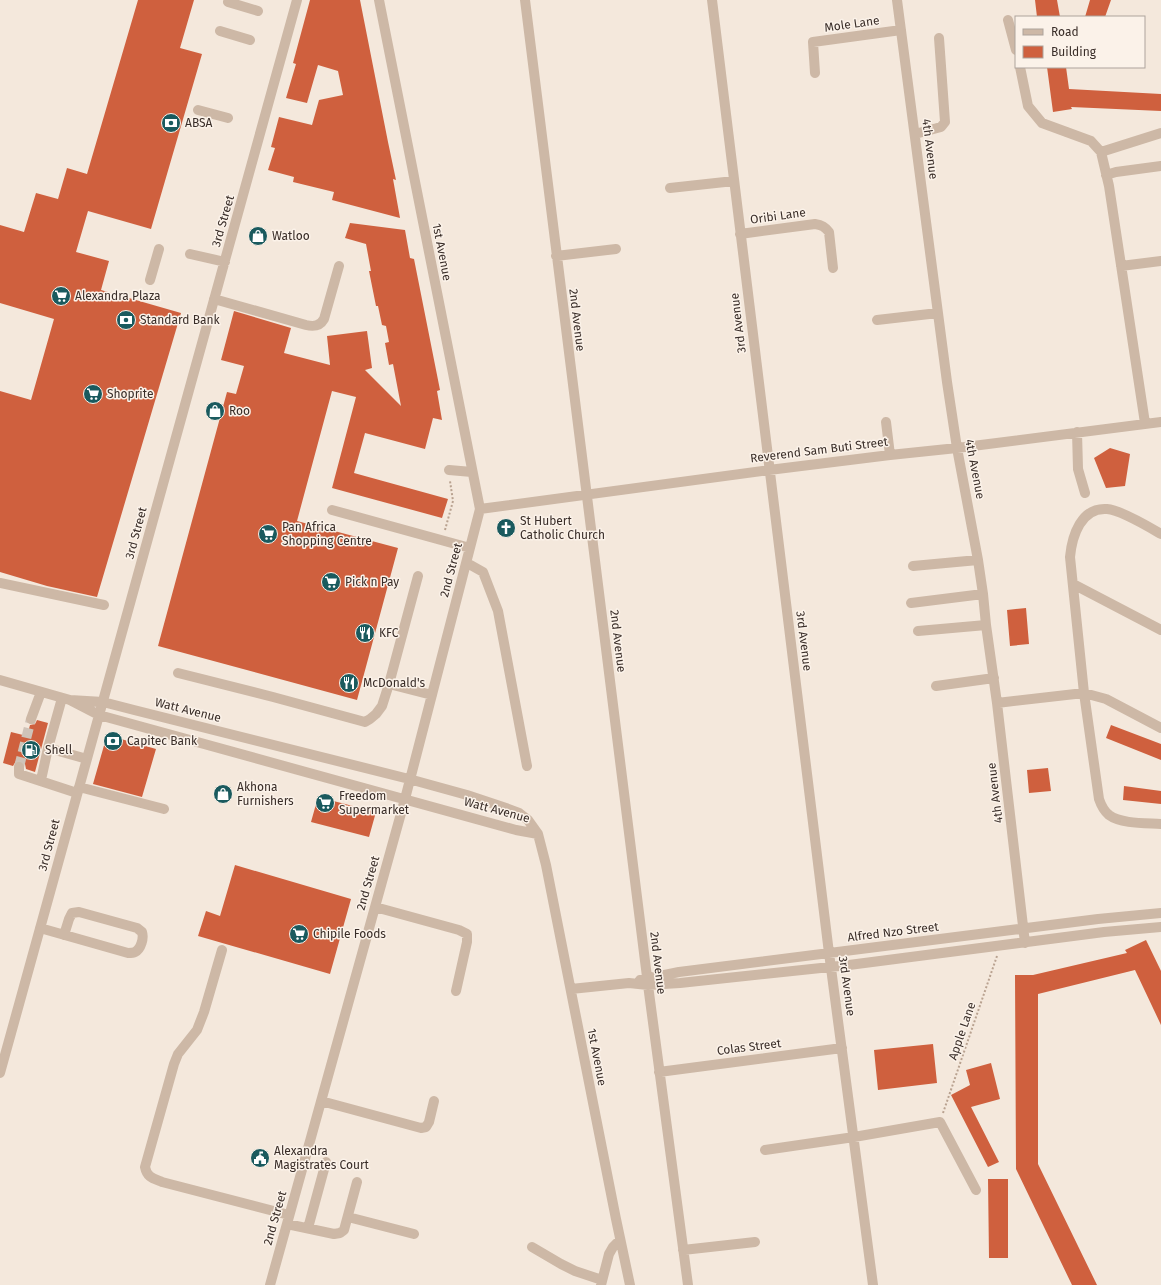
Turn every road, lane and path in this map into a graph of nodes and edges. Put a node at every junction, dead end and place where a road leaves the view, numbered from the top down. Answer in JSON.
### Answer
{"nodes":[{"id":1,"x":298,"y":0,"type":"edge"},
{"id":2,"x":379,"y":0,"type":"edge"},
{"id":3,"x":525,"y":0,"type":"edge"},
{"id":4,"x":712,"y":0,"type":"edge"},
{"id":5,"x":897,"y":0,"type":"edge"},
{"id":6,"x":228,"y":2,"type":"dead end"},
{"id":7,"x":258,"y":11,"type":"dead end"},
{"id":8,"x":1008,"y":20,"type":"dead end"},
{"id":9,"x":901,"y":30,"type":"junction"},
{"id":10,"x":220,"y":31,"type":"dead end"},
{"id":11,"x":939,"y":38,"type":"dead end"},
{"id":12,"x":250,"y":40,"type":"dead end"},
{"id":13,"x":1015,"y":46,"type":"edge"},
{"id":14,"x":1020,"y":68,"type":"edge"},
{"id":15,"x":816,"y":73,"type":"dead end"},
{"id":16,"x":198,"y":110,"type":"dead end"},
{"id":17,"x":228,"y":118,"type":"dead end"},
{"id":18,"x":1161,"y":133,"type":"edge"},
{"id":19,"x":915,"y":134,"type":"junction"},
{"id":20,"x":1101,"y":152,"type":"junction"},
{"id":21,"x":1161,"y":166,"type":"edge"},
{"id":22,"x":1106,"y":174,"type":"junction"},
{"id":23,"x":734,"y":181,"type":"junction"},
{"id":24,"x":670,"y":188,"type":"dead end"},
{"id":25,"x":740,"y":234,"type":"junction"},
{"id":26,"x":159,"y":248,"type":"dead end"},
{"id":27,"x":616,"y":250,"type":"dead end"},
{"id":28,"x":190,"y":254,"type":"dead end"},
{"id":29,"x":556,"y":256,"type":"junction"},
{"id":30,"x":1161,"y":261,"type":"edge"},
{"id":31,"x":225,"y":262,"type":"junction"},
{"id":32,"x":339,"y":266,"type":"dead end"},
{"id":33,"x":1121,"y":266,"type":"junction"},
{"id":34,"x":833,"y":268,"type":"dead end"},
{"id":35,"x":150,"y":280,"type":"dead end"},
{"id":36,"x":214,"y":299,"type":"junction"},
{"id":37,"x":938,"y":313,"type":"junction"},
{"id":38,"x":877,"y":320,"type":"dead end"},
{"id":39,"x":886,"y":422,"type":"dead end"},
{"id":40,"x":1161,"y":422,"type":"edge"},
{"id":41,"x":1145,"y":423,"type":"junction"},
{"id":42,"x":1077,"y":432,"type":"junction"},
{"id":43,"x":957,"y":448,"type":"junction"},
{"id":44,"x":890,"y":454,"type":"junction"},
{"id":45,"x":449,"y":470,"type":"joint"},
{"id":46,"x":769,"y":470,"type":"junction"},
{"id":47,"x":472,"y":472,"type":"junction"},
{"id":48,"x":1085,"y":493,"type":"dead end"},
{"id":49,"x":586,"y":494,"type":"junction"},
{"id":50,"x":332,"y":510,"type":"dead end"},
{"id":51,"x":480,"y":510,"type":"junction"},
{"id":52,"x":1161,"y":534,"type":"edge"},
{"id":53,"x":442,"y":539,"type":"junction"},
{"id":54,"x":470,"y":548,"type":"junction"},
{"id":55,"x":978,"y":560,"type":"junction"},
{"id":56,"x":466,"y":563,"type":"junction"},
{"id":57,"x":913,"y":566,"type":"dead end"},
{"id":58,"x":418,"y":576,"type":"dead end"},
{"id":59,"x":0,"y":583,"type":"edge"},
{"id":60,"x":1073,"y":584,"type":"junction"},
{"id":61,"x":983,"y":594,"type":"junction"},
{"id":62,"x":912,"y":603,"type":"dead end"},
{"id":63,"x":104,"y":605,"type":"dead end"},
{"id":64,"x":986,"y":625,"type":"junction"},
{"id":65,"x":1161,"y":630,"type":"edge"},
{"id":66,"x":918,"y":631,"type":"dead end"},
{"id":67,"x":178,"y":673,"type":"dead end"},
{"id":68,"x":994,"y":678,"type":"junction"},
{"id":69,"x":0,"y":680,"type":"edge"},
{"id":70,"x":389,"y":684,"type":"junction"},
{"id":71,"x":936,"y":686,"type":"dead end"},
{"id":72,"x":41,"y":692,"type":"junction"},
{"id":73,"x":1084,"y":693,"type":"junction"},
{"id":74,"x":432,"y":695,"type":"junction"},
{"id":75,"x":66,"y":699,"type":"junction"},
{"id":76,"x":102,"y":702,"type":"junction"},
{"id":77,"x":997,"y":703,"type":"junction"},
{"id":78,"x":99,"y":715,"type":"junction"},
{"id":79,"x":31,"y":719,"type":"tunnel mouth"},
{"id":80,"x":1161,"y":728,"type":"edge"},
{"id":81,"x":48,"y":748,"type":"junction"},
{"id":82,"x":87,"y":759,"type":"junction"},
{"id":83,"x":527,"y":766,"type":"dead end"},
{"id":84,"x":19,"y":767,"type":"dead end"},
{"id":85,"x":41,"y":780,"type":"junction"},
{"id":86,"x":409,"y":780,"type":"junction"},
{"id":87,"x":78,"y":790,"type":"junction"},
{"id":88,"x":405,"y":799,"type":"junction"},
{"id":89,"x":164,"y":809,"type":"dead end"},
{"id":90,"x":1161,"y":824,"type":"edge"},
{"id":91,"x":538,"y":834,"type":"junction"},
{"id":92,"x":374,"y":907,"type":"junction"},
{"id":93,"x":1161,"y":913,"type":"edge"},
{"id":94,"x":1161,"y":927,"type":"edge"},
{"id":95,"x":40,"y":928,"type":"junction"},
{"id":96,"x":1023,"y":928,"type":"junction"},
{"id":97,"x":64,"y":935,"type":"junction"},
{"id":98,"x":1025,"y":943,"type":"junction"},
{"id":99,"x":1001,"y":945,"type":"junction"},
{"id":100,"x":222,"y":950,"type":"dead end"},
{"id":101,"x":829,"y":953,"type":"junction"},
{"id":102,"x":831,"y":967,"type":"junction"},
{"id":103,"x":647,"y":981,"type":"junction"},
{"id":104,"x":571,"y":989,"type":"junction"},
{"id":105,"x":456,"y":991,"type":"dead end"},
{"id":106,"x":842,"y":1048,"type":"junction"},
{"id":107,"x":659,"y":1072,"type":"junction"},
{"id":108,"x":0,"y":1073,"type":"edge"},
{"id":109,"x":321,"y":1101,"type":"junction"},
{"id":110,"x":434,"y":1101,"type":"dead end"},
{"id":111,"x":940,"y":1122,"type":"junction"},
{"id":112,"x":854,"y":1137,"type":"junction"},
{"id":113,"x":765,"y":1150,"type":"dead end"},
{"id":114,"x":326,"y":1162,"type":"dead end"},
{"id":115,"x":357,"y":1182,"type":"dead end"},
{"id":116,"x":976,"y":1190,"type":"dead end"},
{"id":117,"x":348,"y":1217,"type":"junction"},
{"id":118,"x":288,"y":1219,"type":"junction"},
{"id":119,"x":308,"y":1228,"type":"junction"},
{"id":120,"x":414,"y":1234,"type":"dead end"},
{"id":121,"x":620,"y":1240,"type":"junction"},
{"id":122,"x":755,"y":1242,"type":"dead end"},
{"id":123,"x":532,"y":1247,"type":"dead end"},
{"id":124,"x":683,"y":1250,"type":"junction"},
{"id":125,"x":601,"y":1283,"type":"edge"},
{"id":126,"x":270,"y":1285,"type":"edge"},
{"id":127,"x":630,"y":1285,"type":"edge"},
{"id":128,"x":688,"y":1285,"type":"edge"},
{"id":129,"x":873,"y":1285,"type":"edge"}],
"edges":[{"from":1,"to":31,"type":"street","name":"3rd Street"},
{"from":2,"to":47,"type":"street","name":"1st Avenue"},
{"from":3,"to":29,"type":"street","name":"2nd Avenue"},
{"from":4,"to":23,"type":"street","name":"3rd Avenue"},
{"from":5,"to":9,"type":"street","name":"4th Avenue"},
{"from":6,"to":7,"type":"street"},
{"from":8,"to":13,"type":"street"},
{"from":9,"to":15,"type":"street","name":"Mole Lane"},
{"from":9,"to":19,"type":"street","name":"4th Avenue"},
{"from":10,"to":12,"type":"street"},
{"from":11,"to":19,"type":"street"},
{"from":14,"to":20,"type":"street"},
{"from":16,"to":17,"type":"street"},
{"from":18,"to":20,"type":"street"},
{"from":19,"to":37,"type":"street","name":"4th Avenue"},
{"from":20,"to":22,"type":"street"},
{"from":21,"to":22,"type":"street"},
{"from":22,"to":33,"type":"street"},
{"from":23,"to":24,"type":"street"},
{"from":23,"to":25,"type":"street","name":"3rd Avenue"},
{"from":25,"to":34,"type":"street","name":"Oribi Lane"},
{"from":25,"to":46,"type":"street","name":"3rd Avenue"},
{"from":26,"to":35,"type":"street"},
{"from":27,"to":29,"type":"street"},
{"from":28,"to":31,"type":"street"},
{"from":29,"to":49,"type":"street","name":"2nd Avenue"},
{"from":30,"to":33,"type":"street"},
{"from":31,"to":36,"type":"street","name":"3rd Street"},
{"from":32,"to":36,"type":"street"},
{"from":33,"to":41,"type":"street"},
{"from":36,"to":76,"type":"street","name":"3rd Street"},
{"from":37,"to":38,"type":"street"},
{"from":37,"to":43,"type":"street","name":"4th Avenue"},
{"from":39,"to":44,"type":"street"},
{"from":40,"to":41,"type":"street","name":"Reverend Sam Buti Street"},
{"from":41,"to":42,"type":"street","name":"Reverend Sam Buti Street"},
{"from":42,"to":43,"type":"street","name":"Reverend Sam Buti Street"},
{"from":42,"to":48,"type":"street"},
{"from":43,"to":44,"type":"street","name":"Reverend Sam Buti Street"},
{"from":43,"to":55,"type":"street","name":"4th Avenue"},
{"from":44,"to":46,"type":"street","name":"Reverend Sam Buti Street"},
{"from":45,"to":47,"type":"street"},
{"from":45,"to":53,"type":"path"},
{"from":46,"to":49,"type":"street","name":"Reverend Sam Buti Street"},
{"from":46,"to":101,"type":"street","name":"3rd Avenue"},
{"from":47,"to":51,"type":"street","name":"1st Avenue"},
{"from":49,"to":51,"type":"street","name":"Reverend Sam Buti Street"},
{"from":49,"to":103,"type":"street","name":"2nd Avenue"},
{"from":50,"to":53,"type":"street"},
{"from":51,"to":54,"type":"street","name":"2nd Street"},
{"from":52,"to":60,"type":"street"},
{"from":53,"to":54,"type":"street"},
{"from":54,"to":56,"type":"street","name":"2nd Street"},
{"from":55,"to":57,"type":"street"},
{"from":55,"to":61,"type":"street","name":"4th Avenue"},
{"from":56,"to":74,"type":"street","name":"2nd Street"},
{"from":56,"to":83,"type":"street"},
{"from":58,"to":70,"type":"street"},
{"from":59,"to":63,"type":"street"},
{"from":60,"to":65,"type":"street"},
{"from":60,"to":73,"type":"street"},
{"from":61,"to":62,"type":"street"},
{"from":61,"to":64,"type":"street","name":"4th Avenue"},
{"from":64,"to":66,"type":"street"},
{"from":64,"to":68,"type":"street","name":"4th Avenue"},
{"from":67,"to":70,"type":"street"},
{"from":68,"to":71,"type":"street"},
{"from":68,"to":77,"type":"street","name":"4th Avenue"},
{"from":69,"to":72,"type":"street","name":"Watt Avenue"},
{"from":70,"to":74,"type":"street"},
{"from":72,"to":75,"type":"street","name":"Watt Avenue"},
{"from":72,"to":79,"type":"street"},
{"from":73,"to":77,"type":"street"},
{"from":73,"to":80,"type":"street"},
{"from":73,"to":90,"type":"street"},
{"from":74,"to":86,"type":"street","name":"2nd Street"},
{"from":75,"to":76,"type":"street","name":"Watt Avenue"},
{"from":75,"to":78,"type":"street","name":"Watt Avenue"},
{"from":75,"to":81,"type":"street"},
{"from":76,"to":78,"type":"street","name":"3rd Street"},
{"from":76,"to":86,"type":"street","name":"Watt Avenue"},
{"from":77,"to":96,"type":"street","name":"4th Avenue"},
{"from":78,"to":82,"type":"street","name":"3rd Street"},
{"from":78,"to":88,"type":"street","name":"Watt Avenue"},
{"from":81,"to":82,"type":"street"},
{"from":81,"to":85,"type":"street"},
{"from":82,"to":87,"type":"street","name":"3rd Street"},
{"from":84,"to":85,"type":"street"},
{"from":85,"to":87,"type":"street"},
{"from":86,"to":88,"type":"street","name":"2nd Street"},
{"from":86,"to":91,"type":"street","name":"Watt Avenue"},
{"from":87,"to":89,"type":"street"},
{"from":87,"to":95,"type":"street","name":"3rd Street"},
{"from":88,"to":91,"type":"street","name":"Watt Avenue"},
{"from":88,"to":92,"type":"street","name":"2nd Street"},
{"from":91,"to":104,"type":"street","name":"1st Avenue"},
{"from":92,"to":105,"type":"street"},
{"from":92,"to":109,"type":"street","name":"2nd Street"},
{"from":93,"to":96,"type":"street","name":"Alfred Nzo Street"},
{"from":94,"to":98,"type":"street","name":"Alfred Nzo Street"},
{"from":95,"to":97,"type":"street"},
{"from":95,"to":108,"type":"street","name":"3rd Street"},
{"from":96,"to":98,"type":"street","name":"4th Avenue"},
{"from":96,"to":101,"type":"street","name":"Alfred Nzo Street"},
{"from":97,"to":97,"type":"street"},
{"from":98,"to":99,"type":"street","name":"Alfred Nzo Street"},
{"from":99,"to":102,"type":"street","name":"Alfred Nzo Street"},
{"from":99,"to":111,"type":"path","name":"Apple Lane"},
{"from":100,"to":118,"type":"street"},
{"from":101,"to":102,"type":"street","name":"3rd Avenue"},
{"from":101,"to":103,"type":"street","name":"Alfred Nzo Street"},
{"from":102,"to":103,"type":"street","name":"Alfred Nzo Street"},
{"from":102,"to":106,"type":"street","name":"3rd Avenue"},
{"from":103,"to":104,"type":"street","name":"Alfred Nzo Street"},
{"from":103,"to":107,"type":"street","name":"2nd Avenue"},
{"from":104,"to":121,"type":"street","name":"1st Avenue"},
{"from":106,"to":107,"type":"street","name":"Colas Street"},
{"from":106,"to":112,"type":"street","name":"3rd Avenue"},
{"from":107,"to":124,"type":"street","name":"2nd Avenue"},
{"from":109,"to":110,"type":"street"},
{"from":109,"to":118,"type":"street","name":"2nd Street"},
{"from":111,"to":112,"type":"street"},
{"from":111,"to":116,"type":"street"},
{"from":112,"to":113,"type":"street"},
{"from":112,"to":129,"type":"street","name":"3rd Avenue"},
{"from":114,"to":119,"type":"street"},
{"from":115,"to":117,"type":"street"},
{"from":117,"to":119,"type":"street"},
{"from":117,"to":120,"type":"street"},
{"from":118,"to":119,"type":"street"},
{"from":118,"to":126,"type":"street","name":"2nd Street"},
{"from":121,"to":125,"type":"street"},
{"from":121,"to":127,"type":"street","name":"1st Avenue"},
{"from":122,"to":124,"type":"street"},
{"from":123,"to":125,"type":"street"},
{"from":124,"to":128,"type":"street","name":"2nd Avenue"}]}
